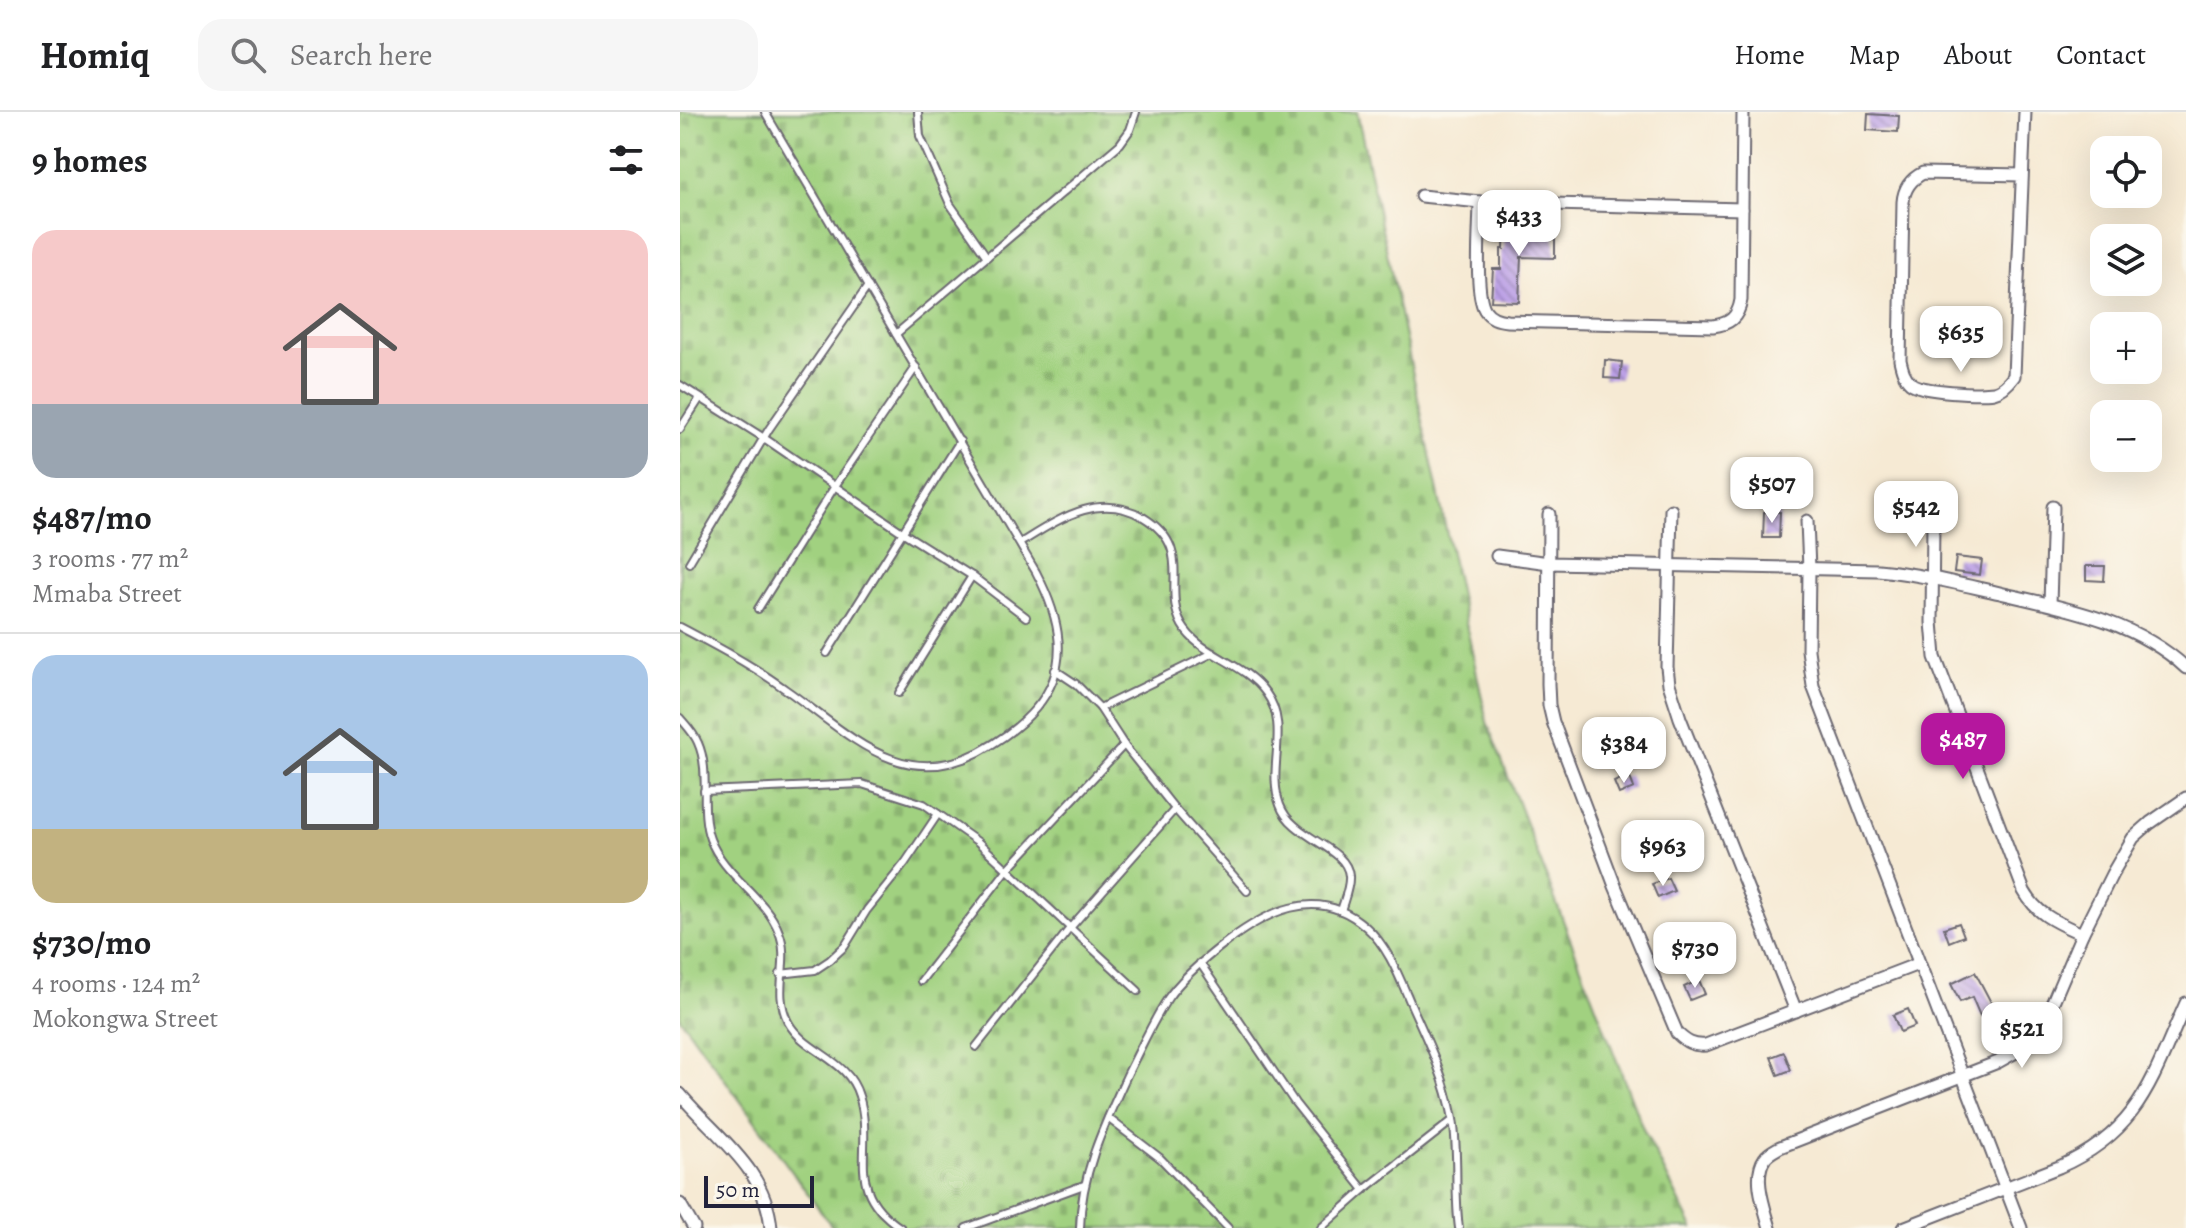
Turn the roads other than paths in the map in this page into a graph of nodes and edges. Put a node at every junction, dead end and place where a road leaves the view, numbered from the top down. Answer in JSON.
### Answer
{"nodes":[{"id":1,"x":765,"y":112,"type":"edge"},
{"id":2,"x":918,"y":112,"type":"edge"},
{"id":3,"x":1136,"y":112,"type":"edge"},
{"id":4,"x":1743,"y":112,"type":"edge"},
{"id":5,"x":2025,"y":112,"type":"edge"},
{"id":6,"x":2022,"y":175,"type":"junction"},
{"id":7,"x":1421,"y":196,"type":"dead end"},
{"id":8,"x":1480,"y":202,"type":"junction"},
{"id":9,"x":1742,"y":209,"type":"junction"},
{"id":10,"x":987,"y":257,"type":"junction"},
{"id":11,"x":868,"y":286,"type":"junction"},
{"id":12,"x":896,"y":334,"type":"junction"},
{"id":13,"x":916,"y":367,"type":"junction"},
{"id":14,"x":680,"y":385,"type":"edge"},
{"id":15,"x":700,"y":398,"type":"junction"},
{"id":16,"x":680,"y":429,"type":"edge"},
{"id":17,"x":764,"y":438,"type":"junction"},
{"id":18,"x":960,"y":441,"type":"junction"},
{"id":19,"x":835,"y":486,"type":"junction"},
{"id":20,"x":2053,"y":507,"type":"dead end"},
{"id":21,"x":1671,"y":510,"type":"dead end"},
{"id":22,"x":1549,"y":514,"type":"dead end"},
{"id":23,"x":1807,"y":521,"type":"dead end"},
{"id":24,"x":1933,"y":521,"type":"dead end"},
{"id":25,"x":902,"y":532,"type":"junction"},
{"id":26,"x":1020,"y":543,"type":"junction"},
{"id":27,"x":1497,"y":556,"type":"dead end"},
{"id":28,"x":689,"y":563,"type":"dead end"},
{"id":29,"x":1549,"y":563,"type":"junction"},
{"id":30,"x":1670,"y":567,"type":"junction"},
{"id":31,"x":1809,"y":569,"type":"junction"},
{"id":32,"x":972,"y":576,"type":"junction"},
{"id":33,"x":1933,"y":578,"type":"junction"},
{"id":34,"x":2050,"y":604,"type":"junction"},
{"id":35,"x":758,"y":609,"type":"dead end"},
{"id":36,"x":1026,"y":617,"type":"dead end"},
{"id":37,"x":680,"y":627,"type":"edge"},
{"id":38,"x":827,"y":653,"type":"dead end"},
{"id":39,"x":1213,"y":653,"type":"junction"},
{"id":40,"x":2186,"y":668,"type":"edge"},
{"id":41,"x":1055,"y":670,"type":"junction"},
{"id":42,"x":899,"y":693,"type":"dead end"},
{"id":43,"x":1100,"y":708,"type":"junction"},
{"id":44,"x":680,"y":718,"type":"edge"},
{"id":45,"x":1124,"y":745,"type":"junction"},
{"id":46,"x":704,"y":791,"type":"junction"},
{"id":47,"x":2186,"y":798,"type":"edge"},
{"id":48,"x":1175,"y":809,"type":"junction"},
{"id":49,"x":938,"y":814,"type":"junction"},
{"id":50,"x":1007,"y":870,"type":"junction"},
{"id":51,"x":1247,"y":891,"type":"dead end"},
{"id":52,"x":1341,"y":911,"type":"junction"},
{"id":53,"x":1070,"y":928,"type":"junction"},
{"id":54,"x":2082,"y":934,"type":"junction"},
{"id":55,"x":1200,"y":963,"type":"junction"},
{"id":56,"x":1918,"y":964,"type":"junction"},
{"id":57,"x":780,"y":974,"type":"junction"},
{"id":58,"x":921,"y":981,"type":"dead end"},
{"id":59,"x":1138,"y":991,"type":"dead end"},
{"id":60,"x":2186,"y":1003,"type":"edge"},
{"id":61,"x":1796,"y":1011,"type":"junction"},
{"id":62,"x":976,"y":1047,"type":"dead end"},
{"id":63,"x":1962,"y":1077,"type":"junction"},
{"id":64,"x":680,"y":1094,"type":"edge"},
{"id":65,"x":1108,"y":1118,"type":"junction"},
{"id":66,"x":1453,"y":1120,"type":"junction"},
{"id":67,"x":1084,"y":1185,"type":"junction"},
{"id":68,"x":2005,"y":1188,"type":"junction"},
{"id":69,"x":1364,"y":1190,"type":"junction"},
{"id":70,"x":680,"y":1204,"type":"edge"},
{"id":71,"x":694,"y":1228,"type":"edge"},
{"id":72,"x":771,"y":1228,"type":"edge"},
{"id":73,"x":901,"y":1228,"type":"edge"},
{"id":74,"x":966,"y":1228,"type":"edge"},
{"id":75,"x":1080,"y":1228,"type":"edge"},
{"id":76,"x":1228,"y":1228,"type":"edge"},
{"id":77,"x":1321,"y":1228,"type":"edge"},
{"id":78,"x":1459,"y":1228,"type":"edge"},
{"id":79,"x":1770,"y":1228,"type":"edge"},
{"id":80,"x":1903,"y":1228,"type":"edge"},
{"id":81,"x":2021,"y":1228,"type":"edge"}],
"edges":[{"from":1,"to":11,"type":"lane"},
{"from":2,"to":10,"type":"lane"},
{"from":3,"to":10,"type":"lane"},
{"from":4,"to":9,"type":"street"},
{"from":5,"to":6,"type":"street"},
{"from":6,"to":6,"type":"street"},
{"from":7,"to":8,"type":"street"},
{"from":8,"to":9,"type":"street"},
{"from":8,"to":9,"type":"street"},
{"from":10,"to":12,"type":"lane"},
{"from":11,"to":12,"type":"lane"},
{"from":11,"to":17,"type":"lane"},
{"from":12,"to":13,"type":"lane"},
{"from":13,"to":18,"type":"lane"},
{"from":13,"to":19,"type":"lane"},
{"from":14,"to":15,"type":"lane"},
{"from":15,"to":16,"type":"lane"},
{"from":15,"to":17,"type":"lane"},
{"from":17,"to":19,"type":"lane"},
{"from":17,"to":28,"type":"lane"},
{"from":18,"to":25,"type":"lane"},
{"from":18,"to":26,"type":"lane"},
{"from":19,"to":25,"type":"lane"},
{"from":19,"to":35,"type":"lane"},
{"from":20,"to":34,"type":"street"},
{"from":21,"to":30,"type":"street"},
{"from":22,"to":29,"type":"street"},
{"from":23,"to":31,"type":"street"},
{"from":24,"to":33,"type":"street"},
{"from":25,"to":32,"type":"lane"},
{"from":25,"to":38,"type":"lane"},
{"from":26,"to":39,"type":"lane"},
{"from":26,"to":41,"type":"lane"},
{"from":27,"to":29,"type":"street"},
{"from":29,"to":30,"type":"street"},
{"from":29,"to":61,"type":"street"},
{"from":30,"to":31,"type":"street"},
{"from":30,"to":61,"type":"street"},
{"from":31,"to":33,"type":"street"},
{"from":31,"to":56,"type":"street"},
{"from":32,"to":36,"type":"lane"},
{"from":32,"to":42,"type":"lane"},
{"from":33,"to":34,"type":"street"},
{"from":33,"to":54,"type":"street"},
{"from":34,"to":40,"type":"street"},
{"from":37,"to":41,"type":"lane"},
{"from":39,"to":43,"type":"lane"},
{"from":39,"to":52,"type":"lane"},
{"from":41,"to":43,"type":"lane"},
{"from":43,"to":45,"type":"lane"},
{"from":44,"to":46,"type":"lane"},
{"from":45,"to":48,"type":"lane"},
{"from":45,"to":50,"type":"lane"},
{"from":46,"to":49,"type":"lane"},
{"from":46,"to":57,"type":"lane"},
{"from":47,"to":54,"type":"street"},
{"from":48,"to":51,"type":"lane"},
{"from":48,"to":53,"type":"lane"},
{"from":49,"to":50,"type":"lane"},
{"from":49,"to":57,"type":"lane"},
{"from":50,"to":53,"type":"lane"},
{"from":50,"to":58,"type":"lane"},
{"from":52,"to":55,"type":"lane"},
{"from":52,"to":66,"type":"lane"},
{"from":53,"to":59,"type":"lane"},
{"from":53,"to":62,"type":"lane"},
{"from":54,"to":63,"type":"street"},
{"from":55,"to":65,"type":"lane"},
{"from":55,"to":69,"type":"lane"},
{"from":56,"to":61,"type":"street"},
{"from":56,"to":63,"type":"street"},
{"from":57,"to":73,"type":"lane"},
{"from":60,"to":68,"type":"street"},
{"from":63,"to":68,"type":"street"},
{"from":63,"to":79,"type":"street"},
{"from":64,"to":72,"type":"street"},
{"from":65,"to":67,"type":"lane"},
{"from":65,"to":76,"type":"lane"},
{"from":66,"to":69,"type":"lane"},
{"from":66,"to":78,"type":"lane"},
{"from":67,"to":74,"type":"lane"},
{"from":67,"to":75,"type":"lane"},
{"from":68,"to":80,"type":"street"},
{"from":68,"to":81,"type":"street"},
{"from":69,"to":77,"type":"lane"},
{"from":70,"to":71,"type":"street"}]}
